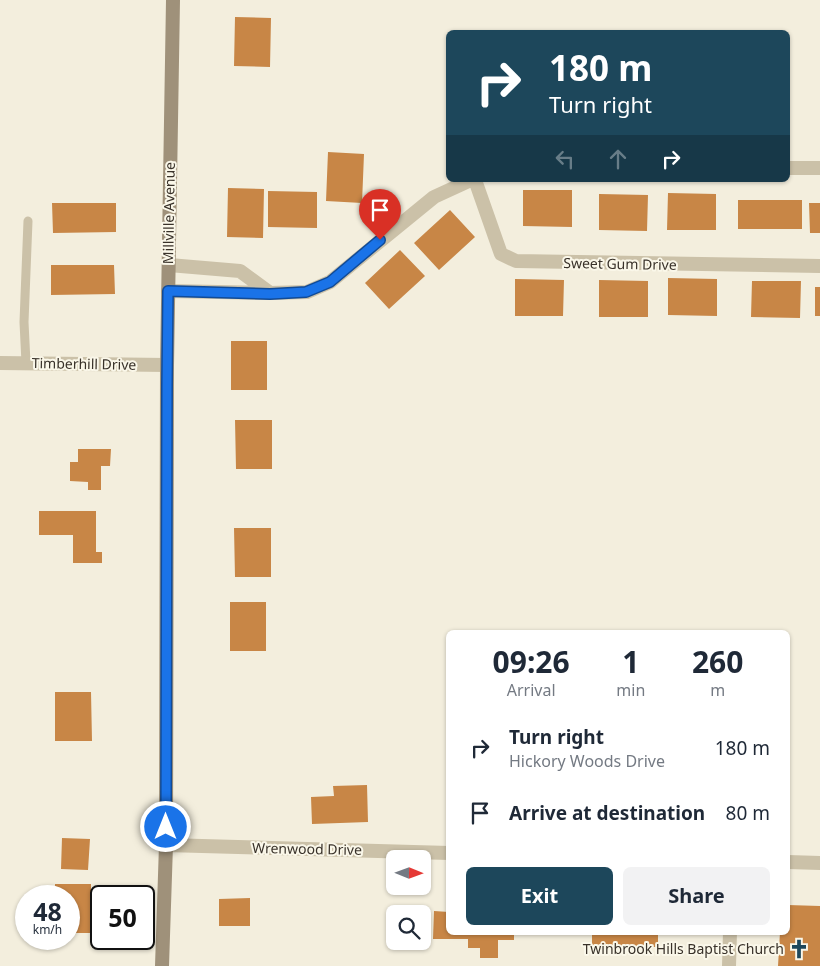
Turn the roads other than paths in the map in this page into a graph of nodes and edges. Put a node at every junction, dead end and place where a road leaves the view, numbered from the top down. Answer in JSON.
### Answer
{"nodes":[{"id":1,"x":173,"y":0,"type":"edge"},
{"id":2,"x":790,"y":168,"type":"edge"},
{"id":3,"x":820,"y":168,"type":"edge"},
{"id":4,"x":468,"y":182,"type":"edge"},
{"id":5,"x":474,"y":182,"type":"edge"},
{"id":6,"x":28,"y":221,"type":"dead end"},
{"id":7,"x":168,"y":265,"type":"junction"},
{"id":8,"x":820,"y":266,"type":"edge"},
{"id":9,"x":168,"y":291,"type":"junction"},
{"id":10,"x":270,"y":294,"type":"junction"},
{"id":11,"x":0,"y":363,"type":"edge"},
{"id":12,"x":26,"y":363,"type":"junction"},
{"id":13,"x":167,"y":365,"type":"junction"},
{"id":14,"x":166,"y":846,"type":"junction"},
{"id":15,"x":446,"y":853,"type":"edge"},
{"id":16,"x":790,"y":862,"type":"edge"},
{"id":17,"x":820,"y":863,"type":"edge"},
{"id":18,"x":730,"y":935,"type":"edge"},
{"id":19,"x":162,"y":966,"type":"edge"},
{"id":20,"x":730,"y":966,"type":"edge"}],
"edges":[{"from":1,"to":7,"type":"main road","name":"Millville Avenue"},
{"from":2,"to":3,"type":"street"},
{"from":4,"to":10,"type":"street"},
{"from":5,"to":8,"type":"street","name":"Sweet Gum Drive"},
{"from":6,"to":12,"type":"lane"},
{"from":7,"to":9,"type":"main road","name":"Millville Avenue"},
{"from":7,"to":10,"type":"street"},
{"from":9,"to":10,"type":"street"},
{"from":9,"to":13,"type":"main road","name":"Millville Avenue"},
{"from":11,"to":12,"type":"street","name":"Timberhill Drive"},
{"from":12,"to":13,"type":"street","name":"Timberhill Drive"},
{"from":13,"to":14,"type":"main road","name":"Millville Avenue"},
{"from":14,"to":15,"type":"street","name":"Wrenwood Drive"},
{"from":14,"to":19,"type":"main road","name":"Millville Avenue"},
{"from":16,"to":17,"type":"street"},
{"from":18,"to":20,"type":"street"}]}
